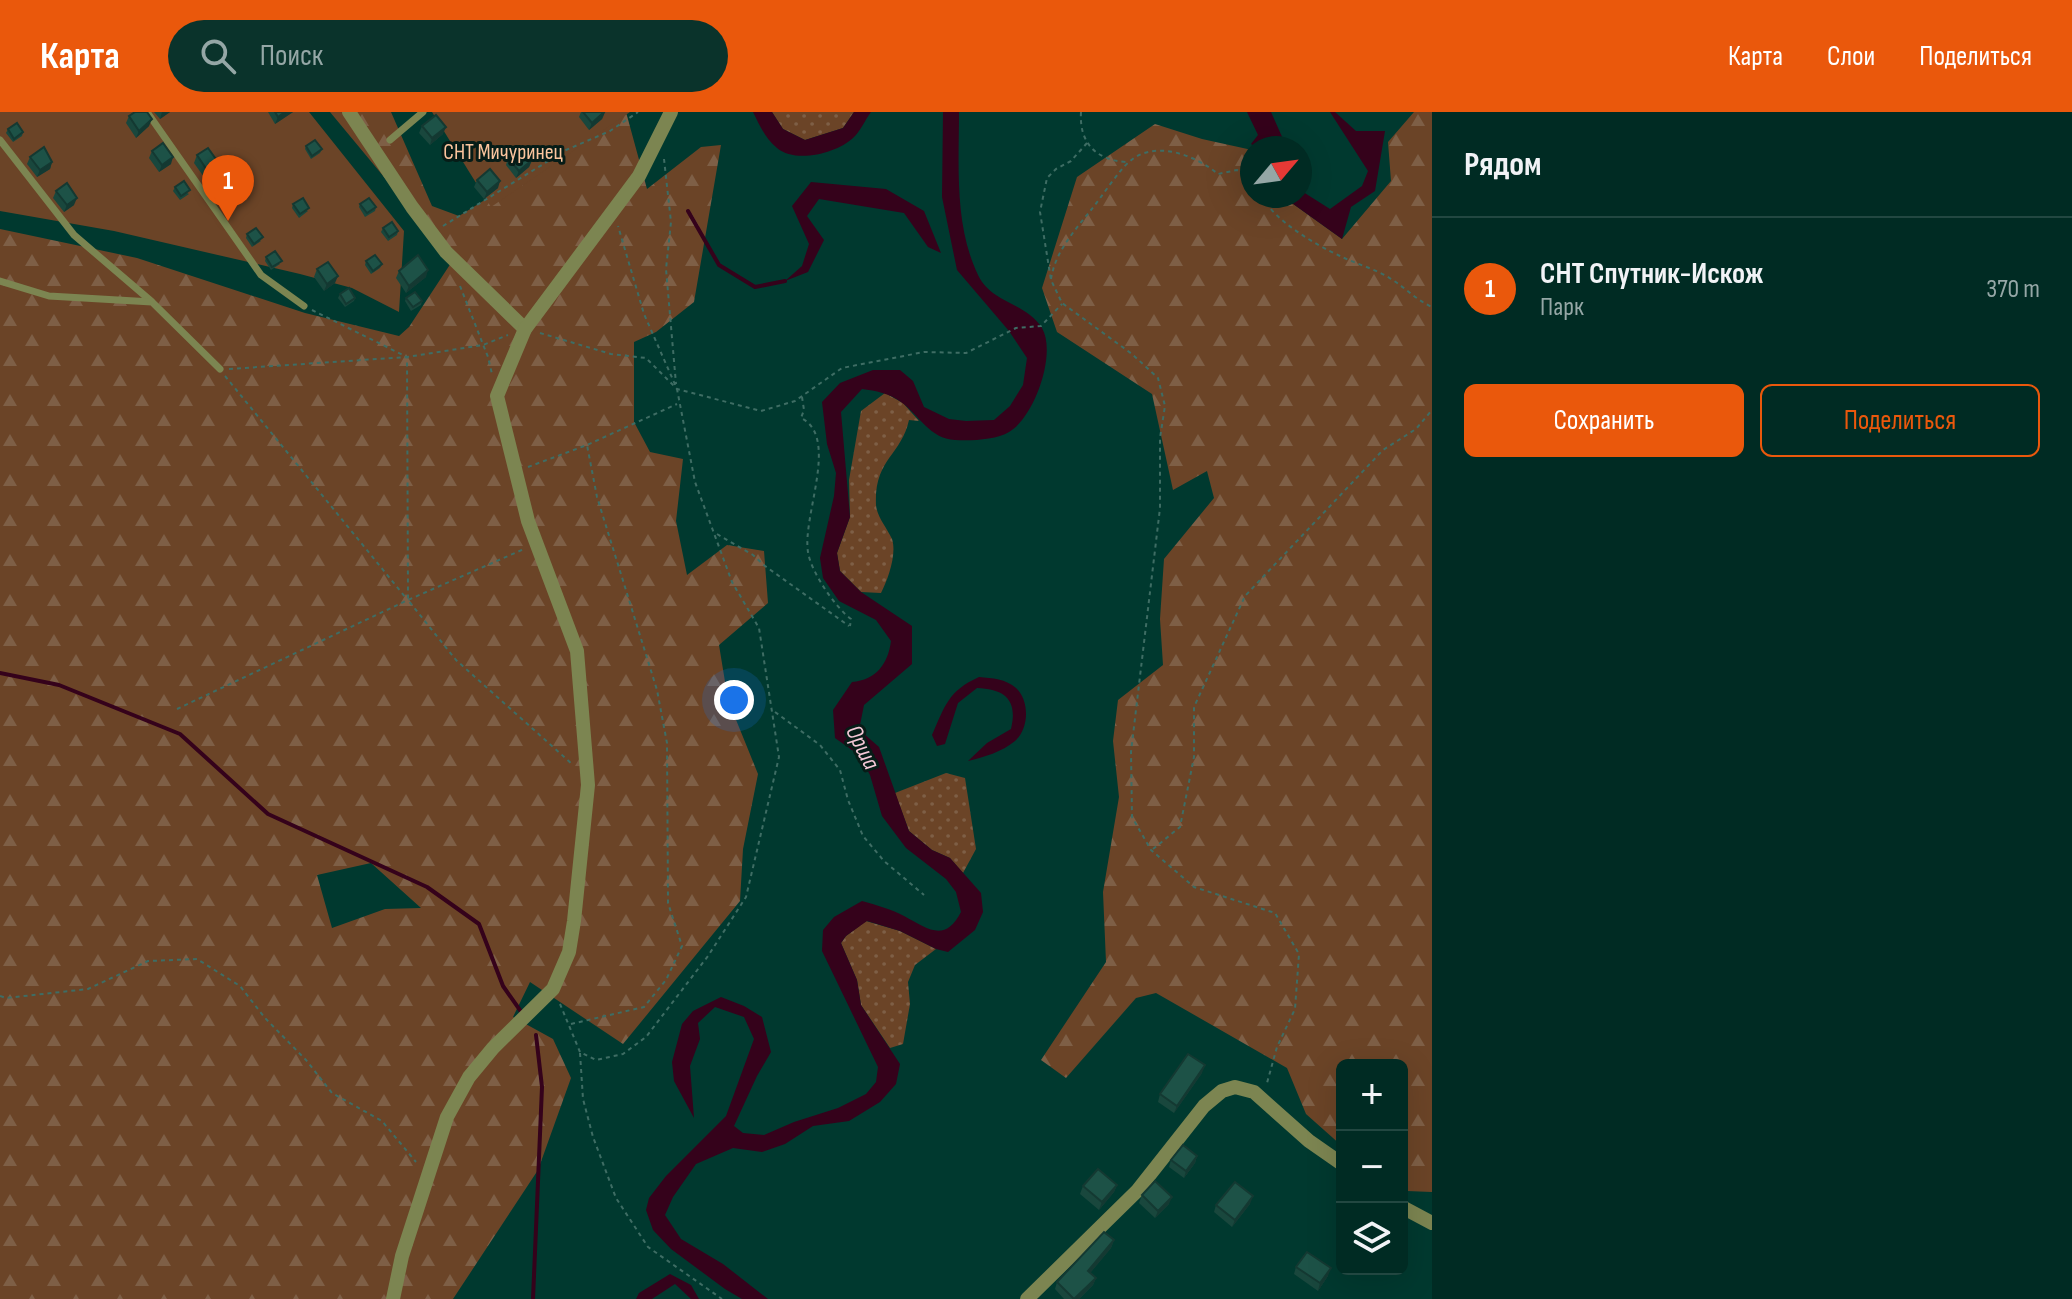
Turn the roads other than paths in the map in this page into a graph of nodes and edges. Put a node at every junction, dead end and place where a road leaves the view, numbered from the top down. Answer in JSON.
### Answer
{"nodes":[{"id":1,"x":147,"y":112,"type":"edge"},
{"id":2,"x":349,"y":112,"type":"edge"},
{"id":3,"x":423,"y":112,"type":"edge"},
{"id":4,"x":671,"y":112,"type":"edge"},
{"id":5,"x":0,"y":140,"type":"edge"},
{"id":6,"x":390,"y":140,"type":"dead end"},
{"id":7,"x":0,"y":281,"type":"edge"},
{"id":8,"x":152,"y":302,"type":"junction"},
{"id":9,"x":304,"y":306,"type":"road end"},
{"id":10,"x":525,"y":329,"type":"junction"},
{"id":11,"x":220,"y":369,"type":"road end"},
{"id":12,"x":1336,"y":1160,"type":"edge"},
{"id":13,"x":1408,"y":1210,"type":"edge"},
{"id":14,"x":1432,"y":1223,"type":"edge"},
{"id":15,"x":393,"y":1299,"type":"edge"},
{"id":16,"x":1027,"y":1299,"type":"edge"}],
"edges":[{"from":1,"to":9,"type":"lane"},
{"from":2,"to":10,"type":"street"},
{"from":3,"to":6,"type":"lane"},
{"from":4,"to":10,"type":"street"},
{"from":5,"to":8,"type":"lane"},
{"from":7,"to":8,"type":"lane"},
{"from":8,"to":11,"type":"lane"},
{"from":10,"to":15,"type":"street"},
{"from":12,"to":16,"type":"street"},
{"from":13,"to":14,"type":"street"}]}
